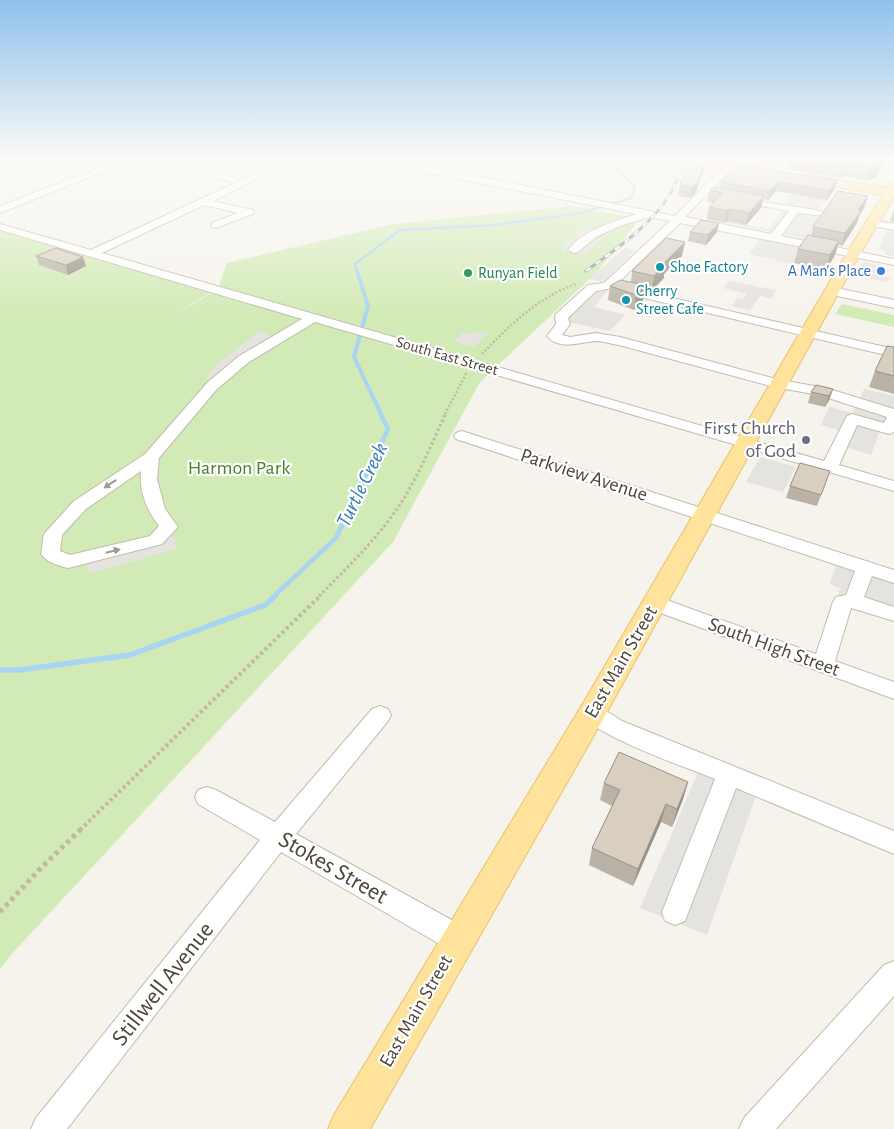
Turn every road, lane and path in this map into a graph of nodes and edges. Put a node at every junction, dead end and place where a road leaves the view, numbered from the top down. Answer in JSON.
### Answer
{"nodes":[{"id":1,"x":180,"y":213,"type":"edge"},
{"id":2,"x":246,"y":213,"type":"edge"},
{"id":3,"x":644,"y":213,"type":"edge"},
{"id":4,"x":686,"y":213,"type":"edge"},
{"id":5,"x":793,"y":213,"type":"edge"},
{"id":6,"x":814,"y":213,"type":"edge"},
{"id":7,"x":879,"y":213,"type":"edge"},
{"id":8,"x":649,"y":214,"type":"junction"},
{"id":9,"x":821,"y":214,"type":"edge"},
{"id":10,"x":678,"y":220,"type":"junction"},
{"id":11,"x":872,"y":223,"type":"junction"},
{"id":12,"x":216,"y":224,"type":"dead end"},
{"id":13,"x":0,"y":226,"type":"edge"},
{"id":14,"x":894,"y":227,"type":"edge"},
{"id":15,"x":774,"y":238,"type":"junction"},
{"id":16,"x":574,"y":250,"type":"dead end"},
{"id":17,"x":93,"y":253,"type":"junction"},
{"id":18,"x":853,"y":254,"type":"junction"},
{"id":19,"x":894,"y":262,"type":"edge"},
{"id":20,"x":608,"y":286,"type":"junction"},
{"id":21,"x":564,"y":287,"type":"dead end"},
{"id":22,"x":832,"y":290,"type":"junction"},
{"id":23,"x":894,"y":304,"type":"edge"},
{"id":24,"x":314,"y":317,"type":"junction"},
{"id":25,"x":561,"y":317,"type":"joint"},
{"id":26,"x":809,"y":333,"type":"junction"},
{"id":27,"x":894,"y":353,"type":"edge"},
{"id":28,"x":473,"y":364,"type":"junction"},
{"id":29,"x":779,"y":384,"type":"junction"},
{"id":30,"x":892,"y":411,"type":"edge"},
{"id":31,"x":462,"y":436,"type":"dead end"},
{"id":32,"x":746,"y":444,"type":"junction"},
{"id":33,"x":151,"y":458,"type":"junction"},
{"id":34,"x":829,"y":468,"type":"junction"},
{"id":35,"x":894,"y":486,"type":"edge"},
{"id":36,"x":706,"y":515,"type":"junction"},
{"id":37,"x":866,"y":568,"type":"junction"},
{"id":38,"x":894,"y":577,"type":"edge"},
{"id":39,"x":853,"y":601,"type":"junction"},
{"id":40,"x":654,"y":603,"type":"junction"},
{"id":41,"x":894,"y":614,"type":"edge"},
{"id":42,"x":823,"y":665,"type":"junction"},
{"id":43,"x":894,"y":692,"type":"edge"},
{"id":44,"x":592,"y":713,"type":"junction"},
{"id":45,"x":380,"y":715,"type":"dead end"},
{"id":46,"x":729,"y":774,"type":"junction"},
{"id":47,"x":207,"y":797,"type":"dead end"},
{"id":48,"x":278,"y":837,"type":"junction"},
{"id":49,"x":894,"y":843,"type":"edge"},
{"id":50,"x":0,"y":912,"type":"edge"},
{"id":51,"x":675,"y":912,"type":"dead end"},
{"id":52,"x":458,"y":939,"type":"junction"},
{"id":53,"x":894,"y":975,"type":"edge"},
{"id":54,"x":47,"y":1129,"type":"edge"},
{"id":55,"x":348,"y":1129,"type":"edge"},
{"id":56,"x":755,"y":1129,"type":"edge"}],
"edges":[{"from":1,"to":17,"type":"street"},
{"from":2,"to":12,"type":"street"},
{"from":3,"to":8,"type":"street"},
{"from":4,"to":10,"type":"street"},
{"from":5,"to":15,"type":"street"},
{"from":6,"to":9,"type":"street"},
{"from":7,"to":11,"type":"main road","name":"East Main Street"},
{"from":8,"to":10,"type":"street"},
{"from":8,"to":16,"type":"street"},
{"from":10,"to":15,"type":"street"},
{"from":10,"to":20,"type":"street"},
{"from":11,"to":14,"type":"street"},
{"from":11,"to":18,"type":"main road","name":"East Main Street"},
{"from":13,"to":17,"type":"street","name":"South East Street"},
{"from":15,"to":18,"type":"street"},
{"from":17,"to":24,"type":"street","name":"South East Street"},
{"from":18,"to":19,"type":"street"},
{"from":18,"to":22,"type":"main road","name":"East Main Street"},
{"from":20,"to":25,"type":"street"},
{"from":20,"to":26,"type":"street"},
{"from":21,"to":28,"type":"path"},
{"from":22,"to":23,"type":"street"},
{"from":22,"to":26,"type":"main road","name":"East Main Street"},
{"from":24,"to":28,"type":"street","name":"South East Street"},
{"from":24,"to":33,"type":"street"},
{"from":25,"to":29,"type":"street"},
{"from":26,"to":27,"type":"street"},
{"from":26,"to":29,"type":"main road","name":"East Main Street"},
{"from":28,"to":32,"type":"street","name":"South East Street"},
{"from":28,"to":50,"type":"path"},
{"from":29,"to":30,"type":"street"},
{"from":29,"to":32,"type":"main road","name":"East Main Street"},
{"from":30,"to":34,"type":"street"},
{"from":31,"to":36,"type":"street","name":"Parkview Avenue"},
{"from":32,"to":34,"type":"street","name":"South East Street"},
{"from":32,"to":36,"type":"main road","name":"East Main Street"},
{"from":33,"to":33,"type":"street","one_way":true},
{"from":34,"to":35,"type":"street","name":"South East Street"},
{"from":36,"to":37,"type":"street","name":"Parkview Avenue"},
{"from":36,"to":40,"type":"main road","name":"East Main Street"},
{"from":37,"to":38,"type":"street","name":"Parkview Avenue"},
{"from":37,"to":39,"type":"street"},
{"from":39,"to":41,"type":"street"},
{"from":39,"to":42,"type":"street"},
{"from":40,"to":42,"type":"street","name":"South High Street"},
{"from":40,"to":44,"type":"main road","name":"East Main Street"},
{"from":42,"to":43,"type":"street","name":"South High Street"},
{"from":44,"to":46,"type":"street"},
{"from":44,"to":52,"type":"main road","name":"East Main Street"},
{"from":45,"to":48,"type":"street","name":"Stillwell Avenue"},
{"from":46,"to":49,"type":"street"},
{"from":46,"to":51,"type":"street"},
{"from":47,"to":48,"type":"street","name":"Stokes Street"},
{"from":48,"to":52,"type":"street","name":"Stokes Street"},
{"from":48,"to":54,"type":"street","name":"Stillwell Avenue"},
{"from":52,"to":55,"type":"main road","name":"East Main Street"},
{"from":53,"to":56,"type":"street"}]}
